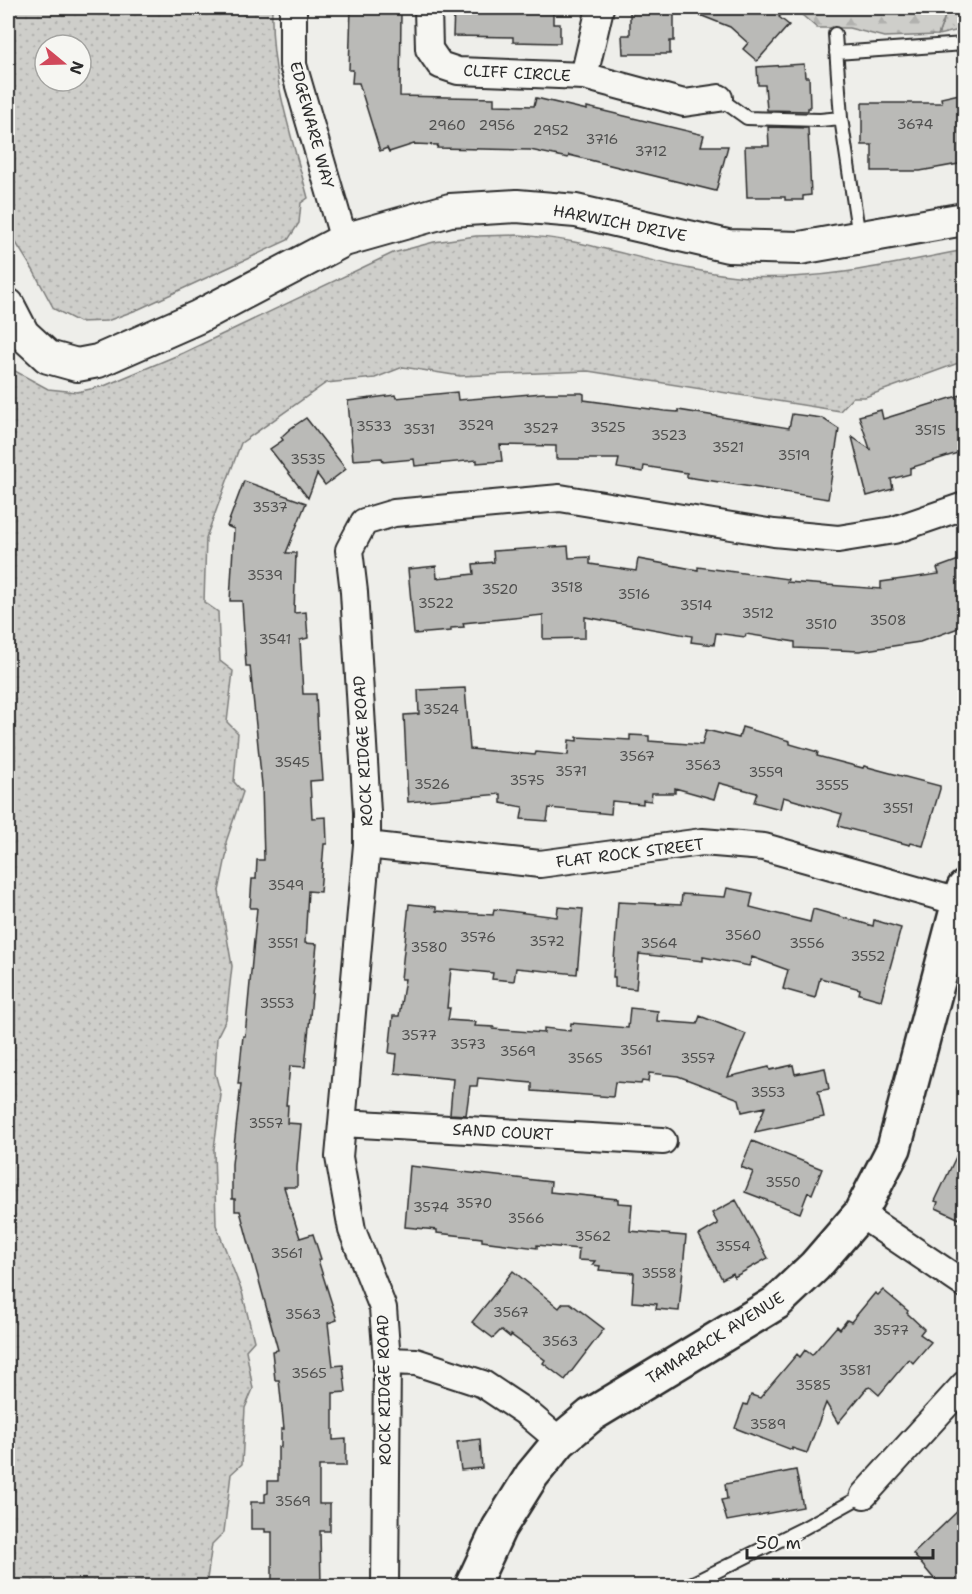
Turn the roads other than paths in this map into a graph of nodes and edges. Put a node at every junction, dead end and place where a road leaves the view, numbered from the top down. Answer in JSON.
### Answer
{"nodes":[{"id":1,"x":293,"y":8,"type":"edge"},
{"id":2,"x":428,"y":8,"type":"edge"},
{"id":3,"x":600,"y":8,"type":"edge"},
{"id":4,"x":835,"y":34,"type":"dead end"},
{"id":5,"x":964,"y":44,"type":"edge"},
{"id":6,"x":836,"y":53,"type":"junction"},
{"id":7,"x":584,"y":76,"type":"junction"},
{"id":8,"x":719,"y":98,"type":"joint"},
{"id":9,"x":841,"y":118,"type":"junction"},
{"id":10,"x":964,"y":219,"type":"edge"},
{"id":11,"x":859,"y":238,"type":"junction"},
{"id":12,"x":345,"y":240,"type":"junction"},
{"id":13,"x":8,"y":305,"type":"edge"},
{"id":14,"x":964,"y":506,"type":"edge"},
{"id":15,"x":367,"y":845,"type":"junction"},
{"id":16,"x":962,"y":895,"type":"edge"},
{"id":17,"x":342,"y":1123,"type":"junction"},
{"id":18,"x":663,"y":1141,"type":"dead end"},
{"id":19,"x":860,"y":1214,"type":"junction"},
{"id":20,"x":964,"y":1284,"type":"edge"},
{"id":21,"x":387,"y":1360,"type":"junction"},
{"id":22,"x":964,"y":1385,"type":"edge"},
{"id":23,"x":560,"y":1441,"type":"junction"},
{"id":24,"x":864,"y":1495,"type":"joint"},
{"id":25,"x":385,"y":1587,"type":"edge"},
{"id":26,"x":472,"y":1587,"type":"edge"},
{"id":27,"x":687,"y":1587,"type":"edge"}],
"edges":[{"from":1,"to":12,"type":"street","name":"EDGEWARE WAY"},
{"from":2,"to":7,"type":"street","name":"CLIFF CIRCLE"},
{"from":3,"to":7,"type":"street","name":"CLIFF CIRCLE"},
{"from":4,"to":6,"type":"lane"},
{"from":5,"to":6,"type":"lane"},
{"from":6,"to":9,"type":"lane"},
{"from":7,"to":8,"type":"street"},
{"from":8,"to":9,"type":"lane"},
{"from":9,"to":11,"type":"lane"},
{"from":10,"to":11,"type":"street","name":"HARWICH DRIVE"},
{"from":11,"to":12,"type":"street","name":"HARWICH DRIVE"},
{"from":12,"to":13,"type":"street","name":"HARWICH DRIVE"},
{"from":14,"to":15,"type":"street","name":"ROCK RIDGE ROAD"},
{"from":15,"to":16,"type":"street","name":"FLAT ROCK STREET"},
{"from":15,"to":17,"type":"street","name":"ROCK RIDGE ROAD"},
{"from":16,"to":19,"type":"main road","name":"TAMARACK AVENUE"},
{"from":17,"to":18,"type":"street","name":"SAND COURT"},
{"from":17,"to":21,"type":"street","name":"ROCK RIDGE ROAD"},
{"from":19,"to":20,"type":"street"},
{"from":19,"to":23,"type":"main road","name":"TAMARACK AVENUE"},
{"from":21,"to":23,"type":"street"},
{"from":21,"to":25,"type":"street","name":"ROCK RIDGE ROAD"},
{"from":22,"to":24,"type":"street"},
{"from":23,"to":26,"type":"main road","name":"TAMARACK AVENUE"},
{"from":24,"to":27,"type":"lane"}]}
